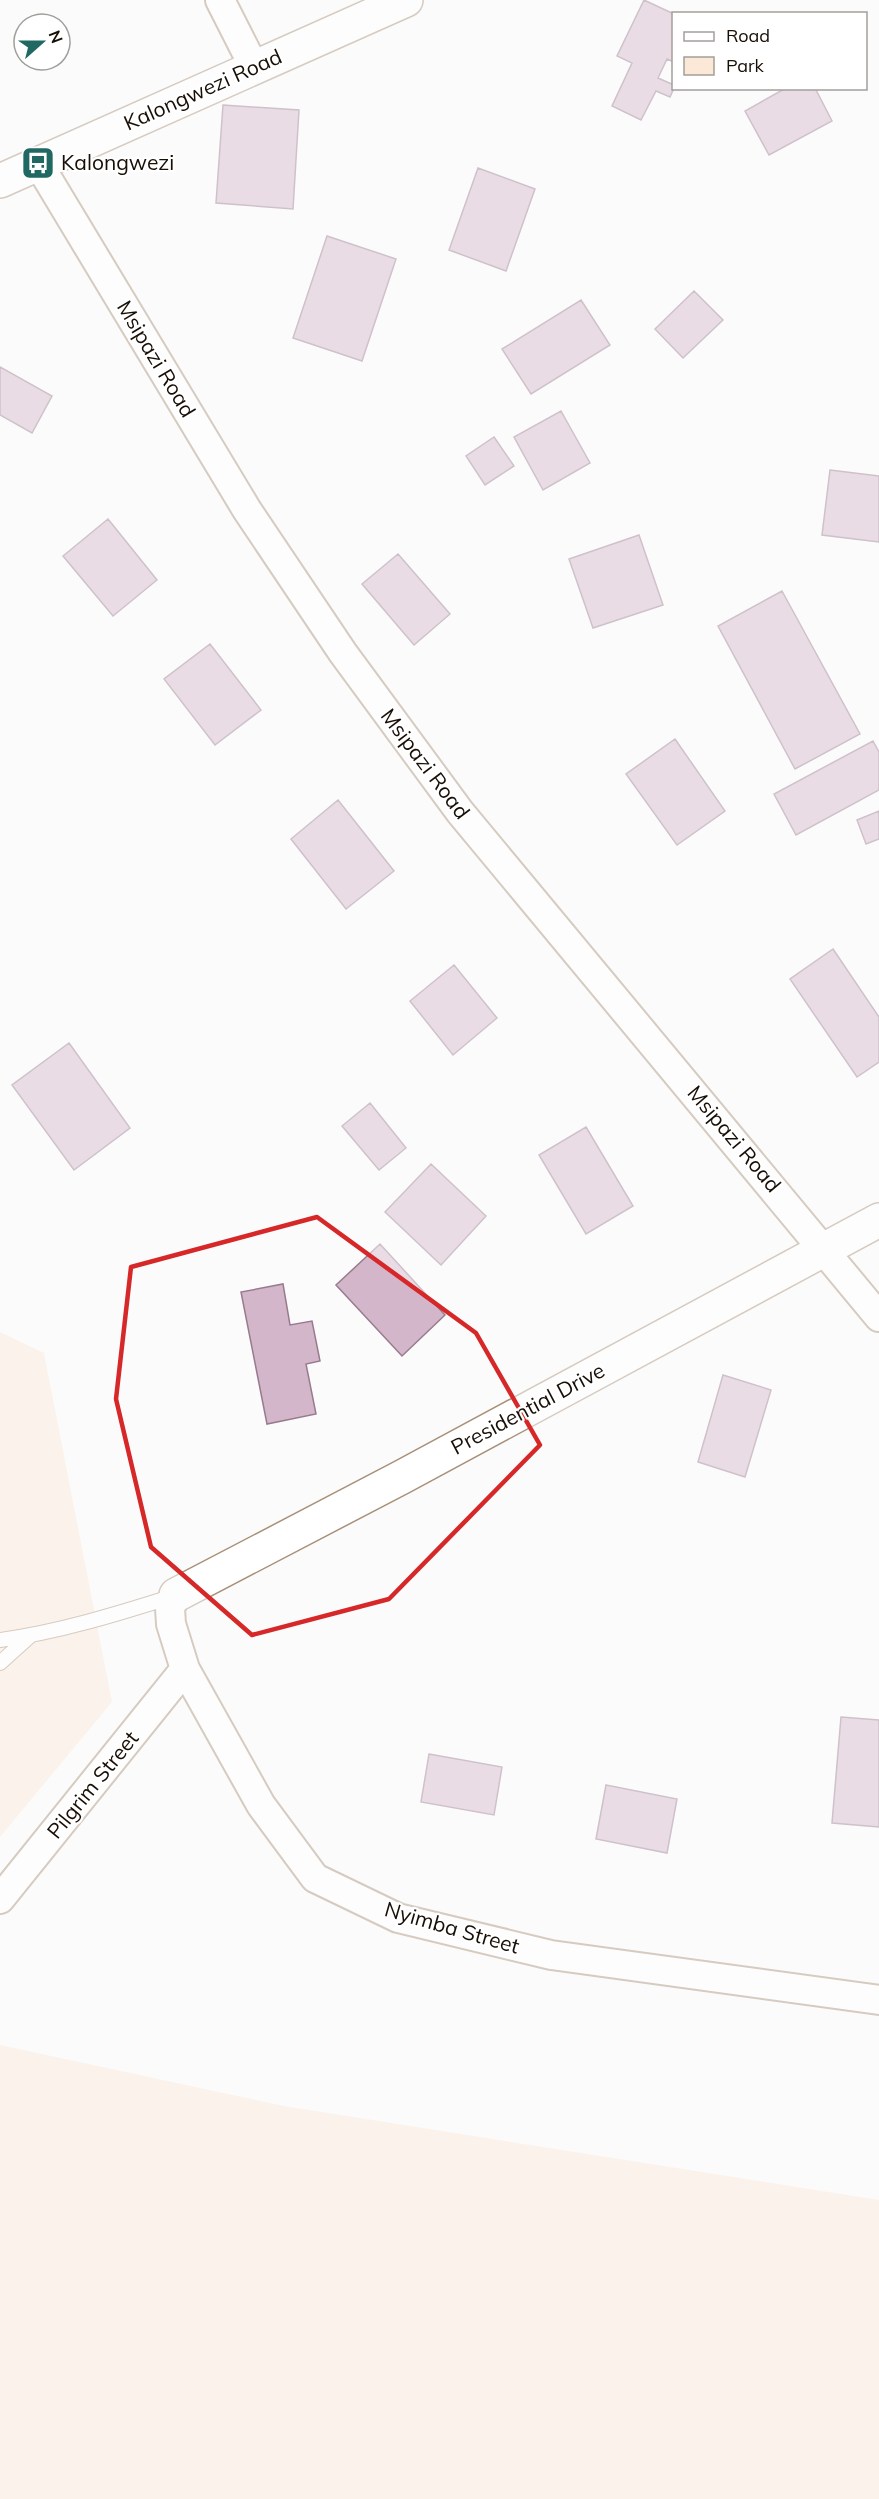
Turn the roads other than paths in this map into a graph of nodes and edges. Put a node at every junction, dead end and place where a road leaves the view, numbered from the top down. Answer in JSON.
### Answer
{"nodes":[{"id":1,"x":220,"y":0,"type":"edge"},
{"id":2,"x":406,"y":0,"type":"edge"},
{"id":3,"x":254,"y":67,"type":"junction"},
{"id":4,"x":38,"y":163,"type":"junction"},
{"id":5,"x":0,"y":181,"type":"edge"},
{"id":6,"x":879,"y":1220,"type":"edge"},
{"id":7,"x":824,"y":1248,"type":"junction"},
{"id":8,"x":879,"y":1317,"type":"edge"},
{"id":9,"x":176,"y":1595,"type":"junction"},
{"id":10,"x":30,"y":1636,"type":"junction"},
{"id":11,"x":0,"y":1640,"type":"edge"},
{"id":12,"x":0,"y":1663,"type":"edge"},
{"id":13,"x":184,"y":1669,"type":"junction"},
{"id":14,"x":0,"y":1899,"type":"edge"},
{"id":15,"x":879,"y":2000,"type":"edge"}],
"edges":[{"from":1,"to":3,"type":"street"},
{"from":2,"to":3,"type":"street","name":"Kalongwezi Road"},
{"from":3,"to":4,"type":"street","name":"Kalongwezi Road"},
{"from":4,"to":5,"type":"street","name":"Kalongwezi Road"},
{"from":4,"to":7,"type":"street","name":"Msipazi Road"},
{"from":6,"to":7,"type":"street","name":"Presidential Drive"},
{"from":7,"to":8,"type":"street","name":"Msipazi Road"},
{"from":7,"to":9,"type":"street","name":"Presidential Drive"},
{"from":9,"to":10,"type":"lane"},
{"from":9,"to":13,"type":"street","name":"Nyimba Street"},
{"from":10,"to":11,"type":"lane"},
{"from":10,"to":12,"type":"lane"},
{"from":13,"to":14,"type":"street","name":"Pilgrim Street"},
{"from":13,"to":15,"type":"street","name":"Nyimba Street"}]}
